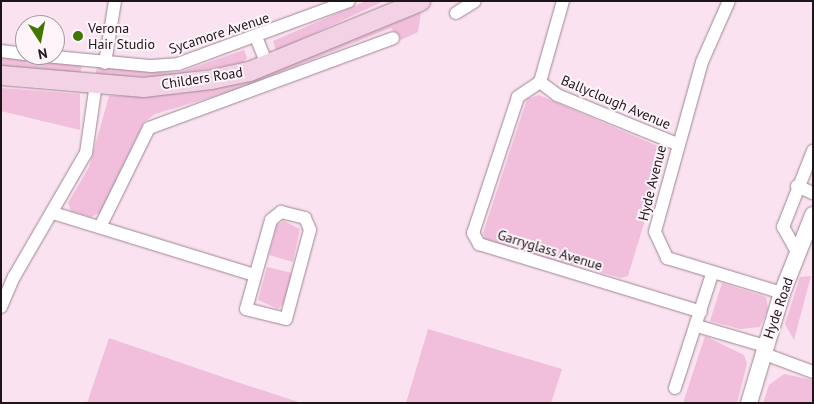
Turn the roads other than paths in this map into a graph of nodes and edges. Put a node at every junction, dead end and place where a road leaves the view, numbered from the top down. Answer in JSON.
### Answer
{"nodes":[{"id":1,"x":115,"y":1,"type":"edge"},
{"id":2,"x":349,"y":1,"type":"edge"},
{"id":3,"x":420,"y":1,"type":"edge"},
{"id":4,"x":474,"y":1,"type":"edge"},
{"id":5,"x":563,"y":1,"type":"edge"},
{"id":6,"x":729,"y":1,"type":"edge"},
{"id":7,"x":456,"y":13,"type":"dead end"},
{"id":8,"x":256,"y":37,"type":"junction"},
{"id":9,"x":393,"y":38,"type":"dead end"},
{"id":10,"x":1,"y":51,"type":"edge"},
{"id":11,"x":15,"y":53,"type":"edge"},
{"id":12,"x":65,"y":58,"type":"edge"},
{"id":13,"x":105,"y":63,"type":"junction"},
{"id":14,"x":267,"y":64,"type":"junction"},
{"id":15,"x":1,"y":76,"type":"edge"},
{"id":16,"x":540,"y":82,"type":"junction"},
{"id":17,"x":96,"y":84,"type":"junction"},
{"id":18,"x":677,"y":144,"type":"junction"},
{"id":19,"x":813,"y":151,"type":"edge"},
{"id":20,"x":798,"y":186,"type":"junction"},
{"id":21,"x":813,"y":193,"type":"edge"},
{"id":22,"x":53,"y":213,"type":"junction"},
{"id":23,"x":813,"y":216,"type":"edge"},
{"id":24,"x":100,"y":227,"type":"junction"},
{"id":25,"x":797,"y":252,"type":"junction"},
{"id":26,"x":712,"y":274,"type":"junction"},
{"id":27,"x":254,"y":275,"type":"junction"},
{"id":28,"x":782,"y":293,"type":"junction"},
{"id":29,"x":1,"y":307,"type":"edge"},
{"id":30,"x":701,"y":312,"type":"junction"},
{"id":31,"x":697,"y":326,"type":"junction"},
{"id":32,"x":764,"y":350,"type":"junction"},
{"id":33,"x":813,"y":372,"type":"edge"},
{"id":34,"x":675,"y":388,"type":"dead end"},
{"id":35,"x":749,"y":403,"type":"edge"}],
"edges":[{"from":1,"to":13,"type":"street"},
{"from":2,"to":8,"type":"street","name":"Sycamore Avenue"},
{"from":3,"to":14,"type":"main road","name":"Childers Road"},
{"from":4,"to":7,"type":"street"},
{"from":5,"to":16,"type":"street","name":"Ballyclough Avenue"},
{"from":6,"to":18,"type":"street","name":"Hyde Avenue"},
{"from":8,"to":13,"type":"street","name":"Sycamore Avenue"},
{"from":8,"to":14,"type":"street"},
{"from":9,"to":24,"type":"street"},
{"from":10,"to":11,"type":"street"},
{"from":12,"to":13,"type":"street","name":"Sycamore Avenue"},
{"from":14,"to":17,"type":"main road","name":"Childers Road"},
{"from":15,"to":17,"type":"main road","name":"Childers Road"},
{"from":16,"to":18,"type":"street","name":"Ballyclough Avenue"},
{"from":16,"to":30,"type":"street","name":"Garryglass Avenue"},
{"from":17,"to":22,"type":"street"},
{"from":18,"to":26,"type":"street","name":"Hyde Avenue"},
{"from":19,"to":20,"type":"street"},
{"from":20,"to":21,"type":"street"},
{"from":20,"to":25,"type":"street"},
{"from":22,"to":24,"type":"street"},
{"from":22,"to":29,"type":"street"},
{"from":23,"to":25,"type":"street","name":"Hyde Road"},
{"from":24,"to":27,"type":"street"},
{"from":25,"to":28,"type":"street","name":"Hyde Road"},
{"from":26,"to":28,"type":"street","name":"Hyde Avenue"},
{"from":26,"to":30,"type":"street"},
{"from":27,"to":27,"type":"street"},
{"from":28,"to":32,"type":"street","name":"Hyde Road"},
{"from":30,"to":31,"type":"street"},
{"from":31,"to":32,"type":"street"},
{"from":31,"to":34,"type":"street"},
{"from":32,"to":33,"type":"street"},
{"from":32,"to":35,"type":"street","name":"Hyde Road"}]}
